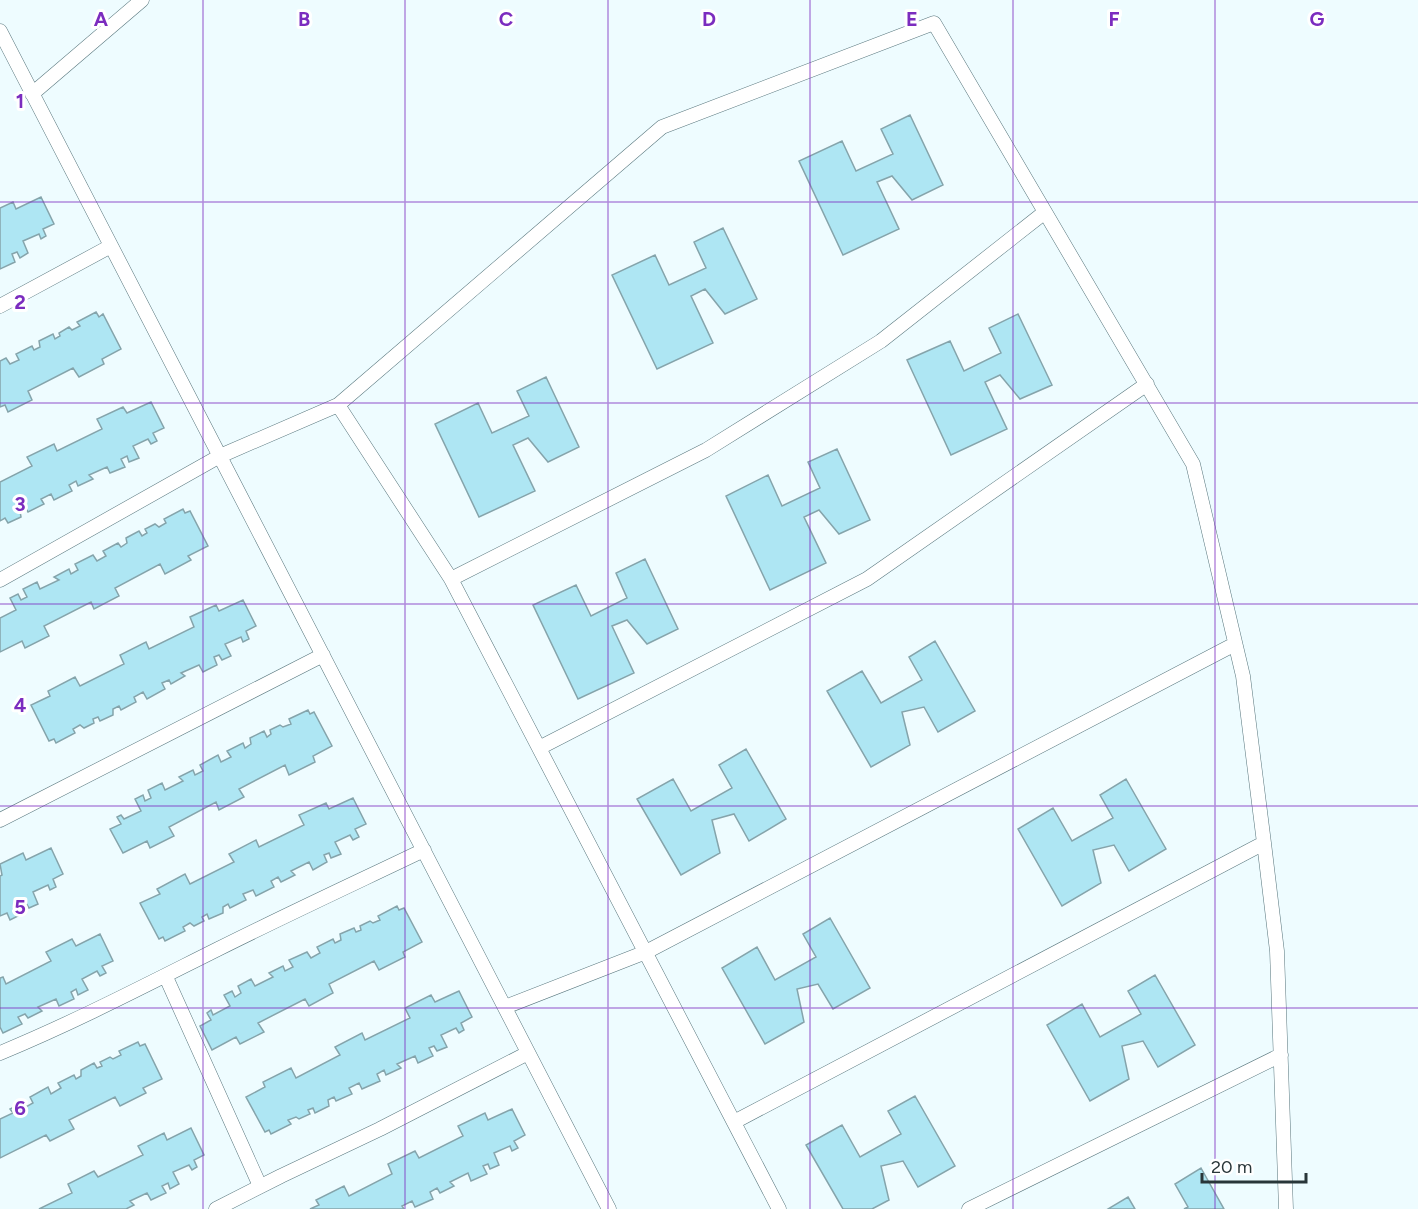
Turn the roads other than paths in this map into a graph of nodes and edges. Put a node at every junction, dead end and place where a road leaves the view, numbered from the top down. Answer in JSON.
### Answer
{"nodes":[{"id":1,"x":142,"y":0,"type":"edge"},
{"id":2,"x":0,"y":31,"type":"edge"},
{"id":3,"x":32,"y":94,"type":"junction"},
{"id":4,"x":1045,"y":212,"type":"junction"},
{"id":5,"x":111,"y":246,"type":"junction"},
{"id":6,"x":0,"y":306,"type":"edge"},
{"id":7,"x":1147,"y":384,"type":"junction"},
{"id":8,"x":338,"y":405,"type":"junction"},
{"id":9,"x":220,"y":456,"type":"junction"},
{"id":10,"x":451,"y":579,"type":"junction"},
{"id":11,"x":0,"y":580,"type":"edge"},
{"id":12,"x":1235,"y":644,"type":"junction"},
{"id":13,"x":322,"y":655,"type":"junction"},
{"id":14,"x":539,"y":748,"type":"junction"},
{"id":15,"x":0,"y":820,"type":"edge"},
{"id":16,"x":1264,"y":843,"type":"junction"},
{"id":17,"x":424,"y":850,"type":"junction"},
{"id":18,"x":646,"y":952,"type":"junction"},
{"id":19,"x":166,"y":977,"type":"junction"},
{"id":20,"x":505,"y":1007,"type":"junction"},
{"id":21,"x":0,"y":1053,"type":"edge"},
{"id":22,"x":528,"y":1053,"type":"junction"},
{"id":23,"x":1281,"y":1054,"type":"junction"},
{"id":24,"x":734,"y":1122,"type":"junction"},
{"id":25,"x":260,"y":1186,"type":"junction"},
{"id":26,"x":216,"y":1209,"type":"edge"},
{"id":27,"x":609,"y":1209,"type":"edge"},
{"id":28,"x":779,"y":1209,"type":"edge"},
{"id":29,"x":969,"y":1209,"type":"edge"},
{"id":30,"x":1286,"y":1209,"type":"edge"}],
"edges":[{"from":1,"to":3,"type":"lane"},
{"from":2,"to":3,"type":"lane"},
{"from":3,"to":5,"type":"lane"},
{"from":4,"to":7,"type":"lane"},
{"from":4,"to":8,"type":"lane"},
{"from":4,"to":10,"type":"lane"},
{"from":5,"to":6,"type":"lane"},
{"from":5,"to":9,"type":"lane"},
{"from":7,"to":12,"type":"lane"},
{"from":7,"to":14,"type":"lane"},
{"from":8,"to":9,"type":"lane"},
{"from":8,"to":10,"type":"lane"},
{"from":9,"to":11,"type":"lane"},
{"from":9,"to":13,"type":"lane"},
{"from":10,"to":14,"type":"lane"},
{"from":12,"to":16,"type":"lane"},
{"from":12,"to":18,"type":"lane"},
{"from":13,"to":15,"type":"lane"},
{"from":13,"to":17,"type":"lane"},
{"from":14,"to":18,"type":"lane"},
{"from":16,"to":23,"type":"lane"},
{"from":16,"to":24,"type":"lane"},
{"from":17,"to":19,"type":"lane"},
{"from":17,"to":20,"type":"lane"},
{"from":18,"to":20,"type":"lane"},
{"from":18,"to":24,"type":"lane"},
{"from":19,"to":21,"type":"lane"},
{"from":19,"to":25,"type":"lane"},
{"from":20,"to":22,"type":"lane"},
{"from":22,"to":25,"type":"lane"},
{"from":22,"to":27,"type":"lane"},
{"from":23,"to":29,"type":"lane"},
{"from":23,"to":30,"type":"lane"},
{"from":24,"to":28,"type":"lane"},
{"from":25,"to":26,"type":"lane"}]}
